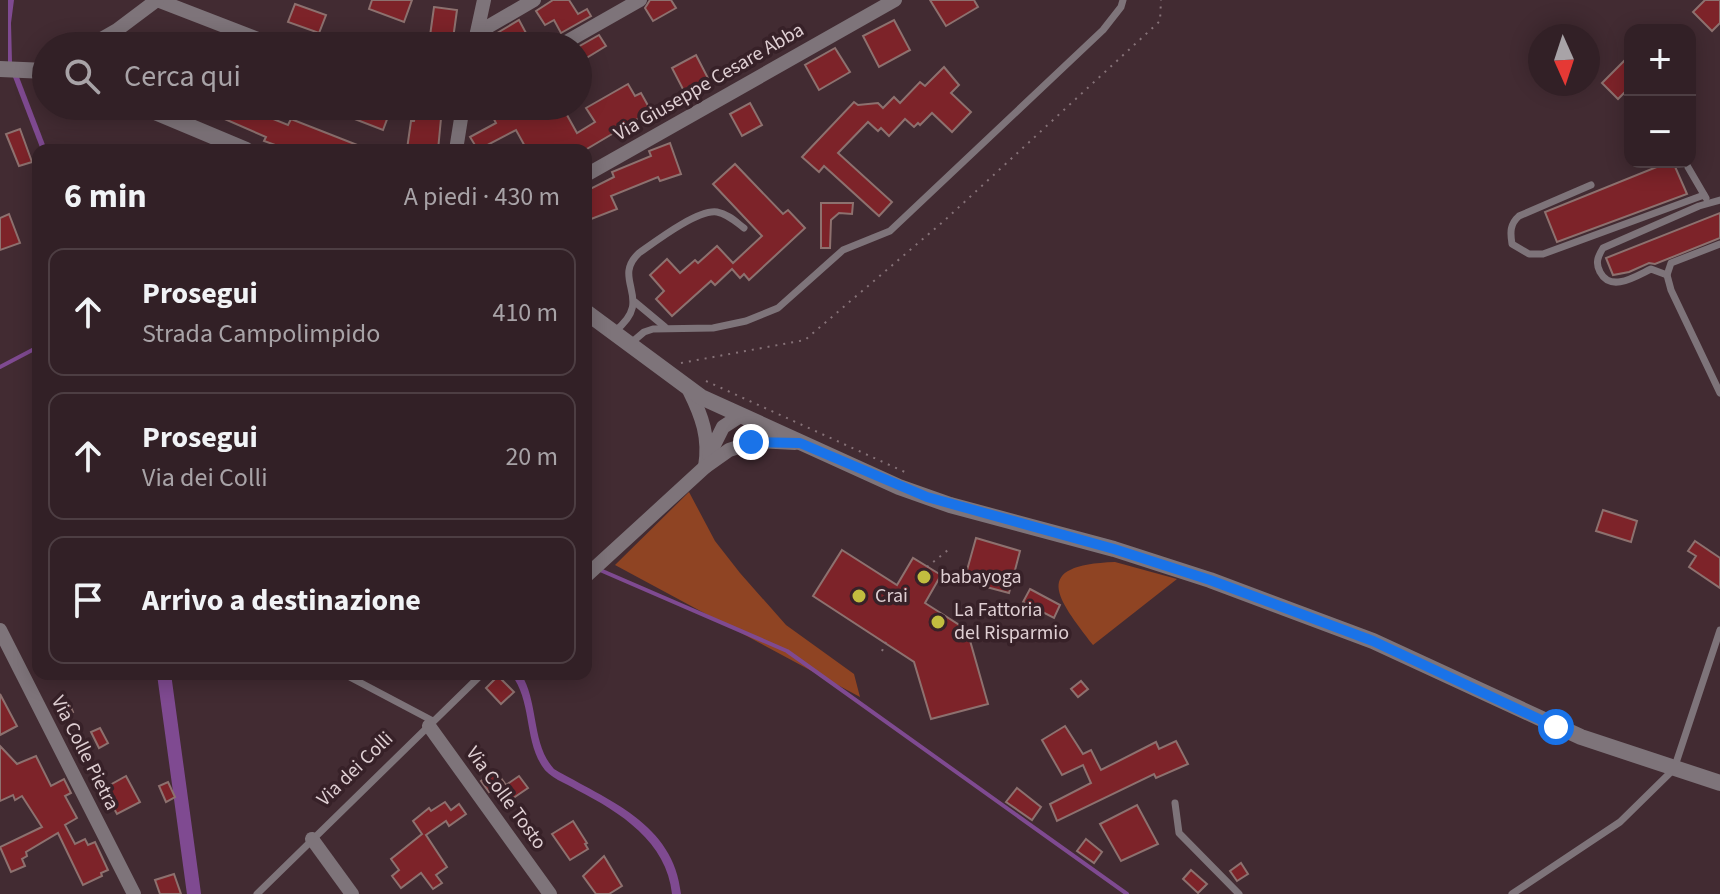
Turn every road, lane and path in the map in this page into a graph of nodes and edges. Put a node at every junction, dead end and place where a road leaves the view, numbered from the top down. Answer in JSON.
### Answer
{"nodes":[{"id":1,"x":157,"y":0,"type":"edge"},
{"id":2,"x":484,"y":0,"type":"edge"},
{"id":3,"x":534,"y":0,"type":"edge"},
{"id":4,"x":640,"y":0,"type":"edge"},
{"id":5,"x":895,"y":0,"type":"edge"},
{"id":6,"x":1123,"y":0,"type":"edge"},
{"id":7,"x":1161,"y":0,"type":"edge"},
{"id":8,"x":112,"y":32,"type":"edge"},
{"id":9,"x":240,"y":32,"type":"edge"},
{"id":10,"x":477,"y":32,"type":"edge"},
{"id":11,"x":486,"y":32,"type":"edge"},
{"id":12,"x":584,"y":32,"type":"edge"},
{"id":13,"x":3,"y":69,"type":"edge"},
{"id":14,"x":32,"y":70,"type":"edge"},
{"id":15,"x":174,"y":120,"type":"edge"},
{"id":16,"x":461,"y":120,"type":"edge"},
{"id":17,"x":232,"y":144,"type":"edge"},
{"id":18,"x":457,"y":144,"type":"edge"},
{"id":19,"x":1688,"y":168,"type":"edge"},
{"id":20,"x":592,"y":172,"type":"edge"},
{"id":21,"x":1591,"y":185,"type":"dead end"},
{"id":22,"x":1704,"y":195,"type":"junction"},
{"id":23,"x":1720,"y":200,"type":"edge"},
{"id":24,"x":1709,"y":203,"type":"junction"},
{"id":25,"x":744,"y":228,"type":"dead end"},
{"id":26,"x":1720,"y":244,"type":"edge"},
{"id":27,"x":1667,"y":275,"type":"junction"},
{"id":28,"x":635,"y":302,"type":"junction"},
{"id":29,"x":592,"y":316,"type":"edge"},
{"id":30,"x":665,"y":327,"type":"junction"},
{"id":31,"x":614,"y":332,"type":"junction"},
{"id":32,"x":630,"y":345,"type":"junction"},
{"id":33,"x":672,"y":365,"type":"dead end"},
{"id":34,"x":689,"y":390,"type":"junction"},
{"id":35,"x":1720,"y":393,"type":"edge"},
{"id":36,"x":740,"y":416,"type":"junction"},
{"id":37,"x":800,"y":443,"type":"junction"},
{"id":38,"x":705,"y":467,"type":"junction"},
{"id":39,"x":948,"y":550,"type":"dead end"},
{"id":40,"x":927,"y":567,"type":"dead end"},
{"id":41,"x":592,"y":571,"type":"edge"},
{"id":42,"x":0,"y":630,"type":"edge"},
{"id":43,"x":1720,"y":630,"type":"edge"},
{"id":44,"x":886,"y":642,"type":"dead end"},
{"id":45,"x":882,"y":651,"type":"dead end"},
{"id":46,"x":355,"y":680,"type":"edge"},
{"id":47,"x":476,"y":680,"type":"edge"},
{"id":48,"x":431,"y":723,"type":"junction"},
{"id":49,"x":1674,"y":769,"type":"junction"},
{"id":50,"x":1720,"y":783,"type":"edge"},
{"id":51,"x":1175,"y":803,"type":"dead end"},
{"id":52,"x":312,"y":839,"type":"junction"},
{"id":53,"x":134,"y":894,"type":"edge"},
{"id":54,"x":257,"y":894,"type":"edge"},
{"id":55,"x":352,"y":894,"type":"edge"},
{"id":56,"x":550,"y":894,"type":"edge"},
{"id":57,"x":1239,"y":894,"type":"edge"},
{"id":58,"x":1512,"y":894,"type":"edge"}],
"edges":[{"from":1,"to":8,"type":"street"},
{"from":1,"to":9,"type":"street"},
{"from":2,"to":10,"type":"street"},
{"from":3,"to":11,"type":"street"},
{"from":4,"to":12,"type":"street"},
{"from":5,"to":20,"type":"street","name":"Via Giuseppe Cesare Abba"},
{"from":6,"to":30,"type":"lane"},
{"from":7,"to":33,"type":"path"},
{"from":13,"to":14,"type":"street"},
{"from":15,"to":17,"type":"street"},
{"from":16,"to":18,"type":"street"},
{"from":19,"to":22,"type":"lane"},
{"from":21,"to":22,"type":"lane"},
{"from":22,"to":24,"type":"lane"},
{"from":23,"to":24,"type":"lane"},
{"from":24,"to":27,"type":"lane"},
{"from":25,"to":28,"type":"lane"},
{"from":26,"to":27,"type":"lane"},
{"from":27,"to":35,"type":"lane"},
{"from":28,"to":30,"type":"lane"},
{"from":28,"to":31,"type":"lane"},
{"from":29,"to":31,"type":"street"},
{"from":30,"to":32,"type":"lane"},
{"from":31,"to":32,"type":"street"},
{"from":32,"to":34,"type":"street"},
{"from":34,"to":36,"type":"street"},
{"from":34,"to":38,"type":"street"},
{"from":36,"to":37,"type":"street"},
{"from":36,"to":38,"type":"street"},
{"from":37,"to":38,"type":"street"},
{"from":37,"to":49,"type":"street"},
{"from":38,"to":41,"type":"street"},
{"from":39,"to":40,"type":"path"},
{"from":42,"to":53,"type":"street","name":"Via Colle Pietra"},
{"from":43,"to":49,"type":"lane"},
{"from":44,"to":45,"type":"path"},
{"from":46,"to":48,"type":"lane"},
{"from":47,"to":48,"type":"lane","name":"Via dei Colli"},
{"from":48,"to":52,"type":"lane","name":"Via dei Colli"},
{"from":48,"to":56,"type":"street","name":"Via Colle Tosto"},
{"from":49,"to":50,"type":"street"},
{"from":49,"to":58,"type":"lane"},
{"from":51,"to":57,"type":"lane"},
{"from":52,"to":54,"type":"lane","name":"Via dei Colli"},
{"from":52,"to":55,"type":"street"}]}
